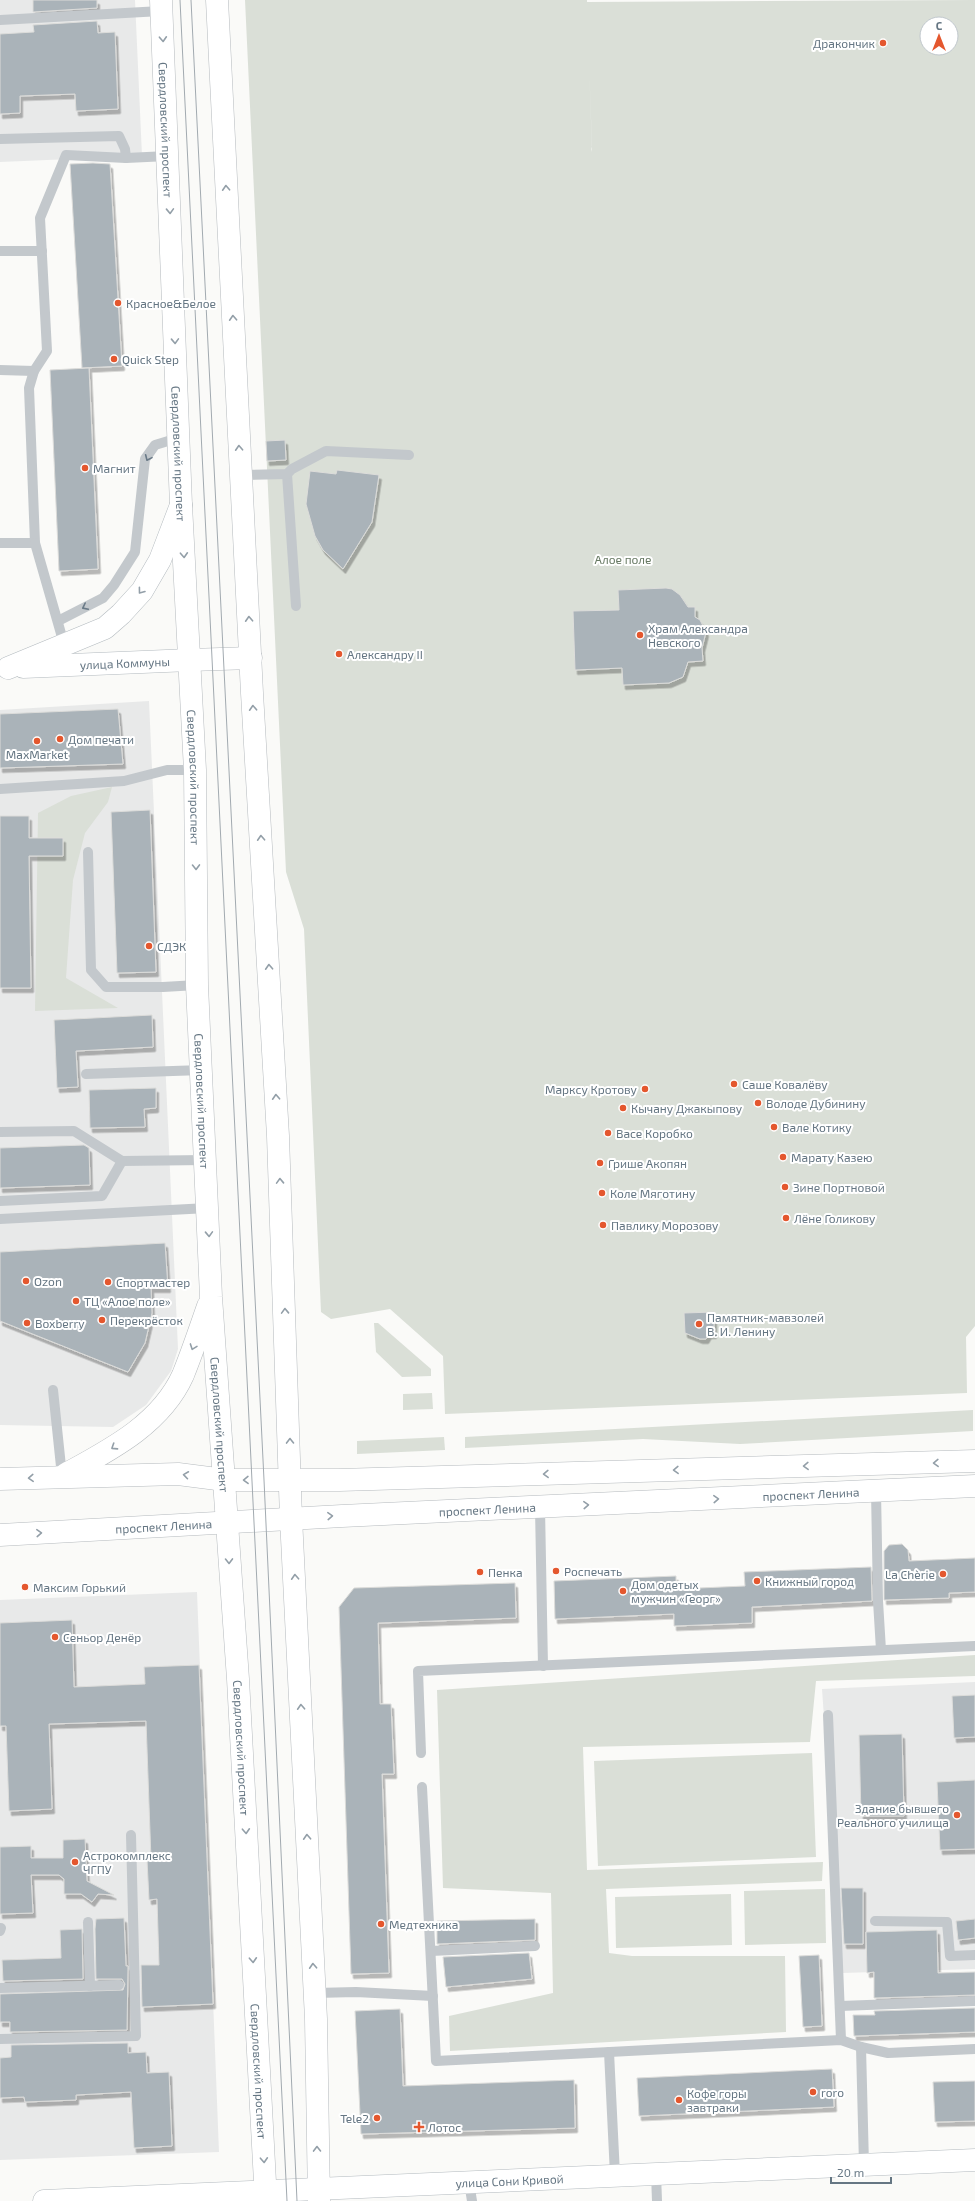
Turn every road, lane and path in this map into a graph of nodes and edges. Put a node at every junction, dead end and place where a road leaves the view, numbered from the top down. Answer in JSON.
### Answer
{"nodes":[{"id":1,"x":217,"y":0,"type":"edge"},
{"id":2,"x":161,"y":6,"type":"edge"},
{"id":3,"x":0,"y":20,"type":"edge"},
{"id":4,"x":0,"y":139,"type":"edge"},
{"id":5,"x":168,"y":156,"type":"junction"},
{"id":6,"x":126,"y":158,"type":"junction"},
{"id":7,"x":0,"y":251,"type":"edge"},
{"id":8,"x":42,"y":251,"type":"junction"},
{"id":9,"x":0,"y":370,"type":"edge"},
{"id":10,"x":34,"y":371,"type":"junction"},
{"id":11,"x":178,"y":438,"type":"junction"},
{"id":12,"x":409,"y":455,"type":"dead end"},
{"id":13,"x":287,"y":474,"type":"junction"},
{"id":14,"x":241,"y":475,"type":"junction"},
{"id":15,"x":181,"y":505,"type":"junction"},
{"id":16,"x":0,"y":543,"type":"edge"},
{"id":17,"x":35,"y":543,"type":"junction"},
{"id":18,"x":296,"y":606,"type":"dead end"},
{"id":19,"x":58,"y":621,"type":"junction"},
{"id":20,"x":64,"y":644,"type":"junction"},
{"id":21,"x":251,"y":658,"type":"junction"},
{"id":22,"x":190,"y":660,"type":"junction"},
{"id":23,"x":4,"y":668,"type":"edge"},
{"id":24,"x":195,"y":770,"type":"junction"},
{"id":25,"x":0,"y":789,"type":"edge"},
{"id":26,"x":88,"y":852,"type":"dead end"},
{"id":27,"x":197,"y":985,"type":"junction"},
{"id":28,"x":202,"y":1070,"type":"junction"},
{"id":29,"x":86,"y":1074,"type":"dead end"},
{"id":30,"x":0,"y":1132,"type":"edge"},
{"id":31,"x":206,"y":1160,"type":"junction"},
{"id":32,"x":122,"y":1161,"type":"junction"},
{"id":33,"x":0,"y":1201,"type":"edge"},
{"id":34,"x":208,"y":1208,"type":"junction"},
{"id":35,"x":0,"y":1219,"type":"edge"},
{"id":36,"x":211,"y":1298,"type":"junction"},
{"id":37,"x":53,"y":1390,"type":"dead end"},
{"id":38,"x":975,"y":1461,"type":"edge"},
{"id":39,"x":62,"y":1476,"type":"junction"},
{"id":40,"x":0,"y":1479,"type":"edge"},
{"id":41,"x":225,"y":1480,"type":"junction"},
{"id":42,"x":291,"y":1480,"type":"junction"},
{"id":43,"x":975,"y":1486,"type":"edge"},
{"id":44,"x":876,"y":1492,"type":"junction"},
{"id":45,"x":540,"y":1508,"type":"junction"},
{"id":46,"x":291,"y":1518,"type":"junction"},
{"id":47,"x":228,"y":1522,"type":"junction"},
{"id":48,"x":0,"y":1535,"type":"edge"},
{"id":49,"x":975,"y":1646,"type":"edge"},
{"id":50,"x":881,"y":1650,"type":"junction"},
{"id":51,"x":543,"y":1666,"type":"junction"},
{"id":52,"x":828,"y":1715,"type":"dead end"},
{"id":53,"x":421,"y":1753,"type":"dead end"},
{"id":54,"x":422,"y":1787,"type":"dead end"},
{"id":55,"x":131,"y":1835,"type":"dead end"},
{"id":56,"x":875,"y":1921,"type":"dead end"},
{"id":57,"x":88,"y":1922,"type":"dead end"},
{"id":58,"x":535,"y":1946,"type":"dead end"},
{"id":59,"x":431,"y":1951,"type":"junction"},
{"id":60,"x":975,"y":1955,"type":"edge"},
{"id":61,"x":119,"y":1985,"type":"dead end"},
{"id":62,"x":90,"y":1986,"type":"junction"},
{"id":63,"x":0,"y":1988,"type":"edge"},
{"id":64,"x":314,"y":1993,"type":"junction"},
{"id":65,"x":433,"y":1996,"type":"junction"},
{"id":66,"x":975,"y":2001,"type":"edge"},
{"id":67,"x":840,"y":2006,"type":"junction"},
{"id":68,"x":0,"y":2039,"type":"edge"},
{"id":69,"x":841,"y":2040,"type":"junction"},
{"id":70,"x":861,"y":2048,"type":"junction"},
{"id":71,"x":975,"y":2049,"type":"edge"},
{"id":72,"x":609,"y":2052,"type":"junction"},
{"id":73,"x":975,"y":2160,"type":"edge"},
{"id":74,"x":864,"y":2165,"type":"junction"},
{"id":75,"x":656,"y":2174,"type":"junction"},
{"id":76,"x":615,"y":2175,"type":"junction"},
{"id":77,"x":470,"y":2191,"type":"edge"},
{"id":78,"x":318,"y":2195,"type":"edge"},
{"id":79,"x":266,"y":2196,"type":"edge"},
{"id":80,"x":105,"y":2200,"type":"edge"},
{"id":81,"x":44,"y":2201,"type":"edge"},
{"id":82,"x":657,"y":2201,"type":"edge"}],
"edges":[{"from":14,"to":1,"type":"main road","one_way":true},
{"from":2,"to":3,"type":"lane"},
{"from":2,"to":5,"type":"main road","name":"Свердловский проспект","one_way":true},
{"from":4,"to":6,"type":"lane"},
{"from":5,"to":6,"type":"lane"},
{"from":5,"to":11,"type":"main road","name":"Свердловский проспект","one_way":true},
{"from":6,"to":8,"type":"lane"},
{"from":7,"to":8,"type":"lane"},
{"from":8,"to":10,"type":"lane"},
{"from":9,"to":10,"type":"lane"},
{"from":10,"to":17,"type":"lane"},
{"from":11,"to":15,"type":"main road","name":"Свердловский проспект"},
{"from":11,"to":19,"type":"lane","one_way":true},
{"from":12,"to":13,"type":"lane"},
{"from":13,"to":14,"type":"lane"},
{"from":13,"to":18,"type":"lane"},
{"from":21,"to":14,"type":"main road","one_way":true},
{"from":15,"to":20,"type":"main road","one_way":true},
{"from":15,"to":22,"type":"main road","name":"Свердловский проспект","one_way":true},
{"from":16,"to":17,"type":"lane"},
{"from":17,"to":19,"type":"lane"},
{"from":19,"to":20,"type":"lane"},
{"from":20,"to":23,"type":"main road"},
{"from":21,"to":22,"type":"main road","name":"улица Коммуны"},
{"from":42,"to":21,"type":"main road","one_way":true},
{"from":22,"to":23,"type":"main road","name":"улица Коммуны"},
{"from":22,"to":24,"type":"main road","name":"Свердловский проспект"},
{"from":24,"to":25,"type":"lane"},
{"from":24,"to":27,"type":"main road","name":"Свердловский проспект","one_way":true},
{"from":26,"to":27,"type":"lane"},
{"from":27,"to":28,"type":"main road","name":"Свердловский проспект"},
{"from":28,"to":29,"type":"lane"},
{"from":28,"to":31,"type":"main road","name":"Свердловский проспект"},
{"from":30,"to":32,"type":"lane"},
{"from":31,"to":32,"type":"lane"},
{"from":31,"to":34,"type":"main road","name":"Свердловский проспект"},
{"from":32,"to":33,"type":"lane"},
{"from":34,"to":35,"type":"lane"},
{"from":34,"to":36,"type":"main road","name":"Свердловский проспект","one_way":true},
{"from":36,"to":39,"type":"main road","one_way":true},
{"from":36,"to":41,"type":"main road","name":"Свердловский проспект"},
{"from":37,"to":39,"type":"lane"},
{"from":38,"to":42,"type":"main road","one_way":true},
{"from":39,"to":40,"type":"main road","one_way":true},
{"from":41,"to":39,"type":"main road","one_way":true},
{"from":42,"to":41,"type":"main road","one_way":true},
{"from":41,"to":47,"type":"main road","name":"Свердловский проспект"},
{"from":42,"to":46,"type":"main road"},
{"from":43,"to":44,"type":"main road","name":"проспект Ленина"},
{"from":45,"to":44,"type":"main road","name":"проспект Ленина","one_way":true},
{"from":44,"to":50,"type":"lane"},
{"from":46,"to":45,"type":"main road","name":"проспект Ленина","one_way":true},
{"from":45,"to":51,"type":"lane"},
{"from":46,"to":47,"type":"main road","name":"проспект Ленина"},
{"from":64,"to":46,"type":"main road","one_way":true},
{"from":48,"to":47,"type":"main road","name":"проспект Ленина","one_way":true},
{"from":47,"to":79,"type":"main road","name":"Свердловский проспект","one_way":true},
{"from":49,"to":50,"type":"lane"},
{"from":50,"to":51,"type":"lane"},
{"from":51,"to":53,"type":"lane"},
{"from":52,"to":67,"type":"lane"},
{"from":54,"to":59,"type":"lane"},
{"from":55,"to":68,"type":"lane"},
{"from":56,"to":60,"type":"lane"},
{"from":57,"to":62,"type":"lane"},
{"from":58,"to":59,"type":"lane"},
{"from":59,"to":65,"type":"lane"},
{"from":61,"to":62,"type":"lane"},
{"from":62,"to":63,"type":"lane"},
{"from":64,"to":65,"type":"lane"},
{"from":78,"to":64,"type":"main road","one_way":true},
{"from":65,"to":72,"type":"lane"},
{"from":66,"to":67,"type":"lane"},
{"from":67,"to":69,"type":"lane"},
{"from":69,"to":70,"type":"lane"},
{"from":69,"to":72,"type":"lane"},
{"from":70,"to":71,"type":"lane"},
{"from":70,"to":74,"type":"lane"},
{"from":72,"to":76,"type":"lane"},
{"from":73,"to":74,"type":"main road","name":"улица Сони Кривой"},
{"from":74,"to":75,"type":"main road","name":"улица Сони Кривой"},
{"from":75,"to":76,"type":"main road","name":"улица Сони Кривой"},
{"from":75,"to":82,"type":"lane"},
{"from":76,"to":77,"type":"main road","name":"улица Сони Кривой"},
{"from":77,"to":78,"type":"main road","name":"улица Сони Кривой"},
{"from":78,"to":79,"type":"main road","name":"улица Сони Кривой"},
{"from":79,"to":80,"type":"main road","name":"улица Сони Кривой"},
{"from":80,"to":81,"type":"main road","name":"улица Сони Кривой"}]}
